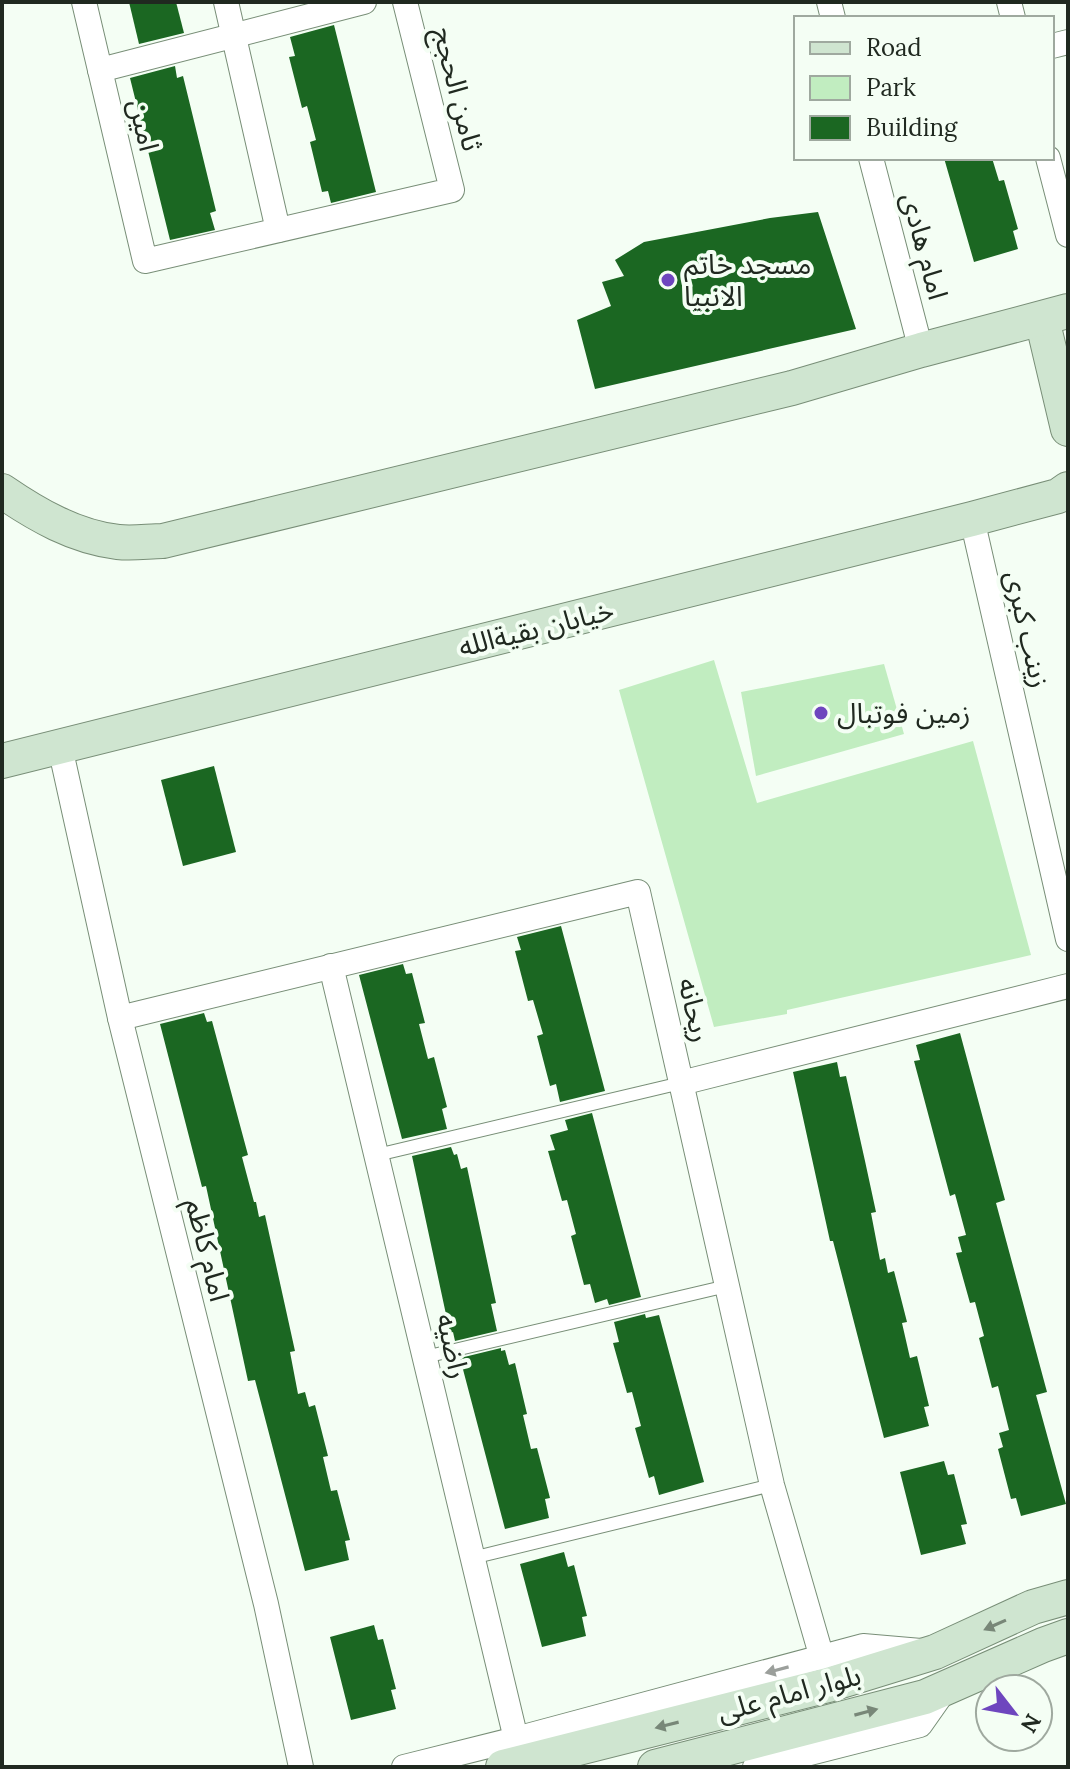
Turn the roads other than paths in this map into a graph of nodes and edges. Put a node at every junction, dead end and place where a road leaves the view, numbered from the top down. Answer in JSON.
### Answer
{"nodes":[{"id":1,"x":84,"y":2,"type":"edge"},
{"id":2,"x":226,"y":2,"type":"edge"},
{"id":3,"x":364,"y":2,"type":"edge"},
{"id":4,"x":405,"y":2,"type":"edge"},
{"id":5,"x":234,"y":35,"type":"junction"},
{"id":6,"x":100,"y":70,"type":"junction"},
{"id":7,"x":872,"y":160,"type":"edge"},
{"id":8,"x":1049,"y":160,"type":"edge"},
{"id":9,"x":278,"y":230,"type":"junction"},
{"id":10,"x":1068,"y":235,"type":"edge"},
{"id":11,"x":1055,"y":315,"type":"edge"},
{"id":12,"x":921,"y":350,"type":"junction"},
{"id":13,"x":1068,"y":429,"type":"edge"},
{"id":14,"x":1068,"y":489,"type":"edge"},
{"id":15,"x":2,"y":491,"type":"edge"},
{"id":16,"x":972,"y":519,"type":"junction"},
{"id":17,"x":60,"y":747,"type":"junction"},
{"id":18,"x":2,"y":761,"type":"edge"},
{"id":19,"x":1068,"y":939,"type":"edge"},
{"id":20,"x":331,"y":966,"type":"junction"},
{"id":21,"x":1068,"y":986,"type":"edge"},
{"id":22,"x":120,"y":1018,"type":"junction"},
{"id":23,"x":681,"y":1083,"type":"junction"},
{"id":24,"x":377,"y":1155,"type":"junction"},
{"id":25,"x":727,"y":1286,"type":"junction"},
{"id":26,"x":425,"y":1357,"type":"junction"},
{"id":27,"x":772,"y":1485,"type":"junction"},
{"id":28,"x":472,"y":1558,"type":"junction"},
{"id":29,"x":1068,"y":1597,"type":"edge"},
{"id":30,"x":1068,"y":1636,"type":"edge"},
{"id":31,"x":935,"y":1652,"type":"junction"},
{"id":32,"x":822,"y":1658,"type":"junction"},
{"id":33,"x":946,"y":1688,"type":"junction"},
{"id":34,"x":509,"y":1753,"type":"edge"},
{"id":35,"x":301,"y":1767,"type":"edge"},
{"id":36,"x":404,"y":1767,"type":"edge"},
{"id":37,"x":655,"y":1767,"type":"edge"},
{"id":38,"x":755,"y":1767,"type":"edge"}],
"edges":[{"from":1,"to":6,"type":"street","name":"امین"},
{"from":2,"to":5,"type":"street"},
{"from":3,"to":5,"type":"street"},
{"from":4,"to":9,"type":"street","name":"ثامن الحجج"},
{"from":5,"to":6,"type":"street"},
{"from":5,"to":9,"type":"street"},
{"from":6,"to":9,"type":"street","name":"امین"},
{"from":7,"to":12,"type":"street","name":"امام هادی"},
{"from":8,"to":10,"type":"street"},
{"from":11,"to":12,"type":"street"},
{"from":11,"to":13,"type":"street"},
{"from":12,"to":15,"type":"street"},
{"from":14,"to":16,"type":"street","name":"خیابان بقیةالله"},
{"from":16,"to":17,"type":"street","name":"خیابان بقیةالله"},
{"from":16,"to":19,"type":"street","name":"زینب کبری"},
{"from":17,"to":18,"type":"street","name":"خیابان بقیةالله"},
{"from":17,"to":22,"type":"street","name":"امام کاظم"},
{"from":20,"to":22,"type":"street","name":"ریحانه"},
{"from":20,"to":23,"type":"street","name":"ریحانه"},
{"from":20,"to":24,"type":"street","name":"راضیه"},
{"from":21,"to":23,"type":"street"},
{"from":22,"to":35,"type":"street","name":"امام کاظم"},
{"from":23,"to":24,"type":"lane"},
{"from":23,"to":25,"type":"street","name":"ریحانه"},
{"from":24,"to":26,"type":"street","name":"راضیه"},
{"from":25,"to":26,"type":"lane"},
{"from":25,"to":27,"type":"street","name":"ریحانه"},
{"from":26,"to":28,"type":"street","name":"راضیه"},
{"from":27,"to":28,"type":"lane"},
{"from":27,"to":32,"type":"street","name":"ریحانه"},
{"from":28,"to":34,"type":"street","name":"راضیه"},
{"from":29,"to":31,"type":"street","name":"بلوار امام علی","one_way":true},
{"from":30,"to":33,"type":"street","name":"بلوار امام علی"},
{"from":31,"to":32,"type":"street"},
{"from":31,"to":33,"type":"street"},
{"from":31,"to":34,"type":"street","name":"بلوار امام علی","one_way":true},
{"from":32,"to":34,"type":"street","one_way":true},
{"from":37,"to":33,"type":"street","name":"بلوار امام علی","one_way":true},
{"from":33,"to":38,"type":"street"},
{"from":34,"to":36,"type":"street"}]}
